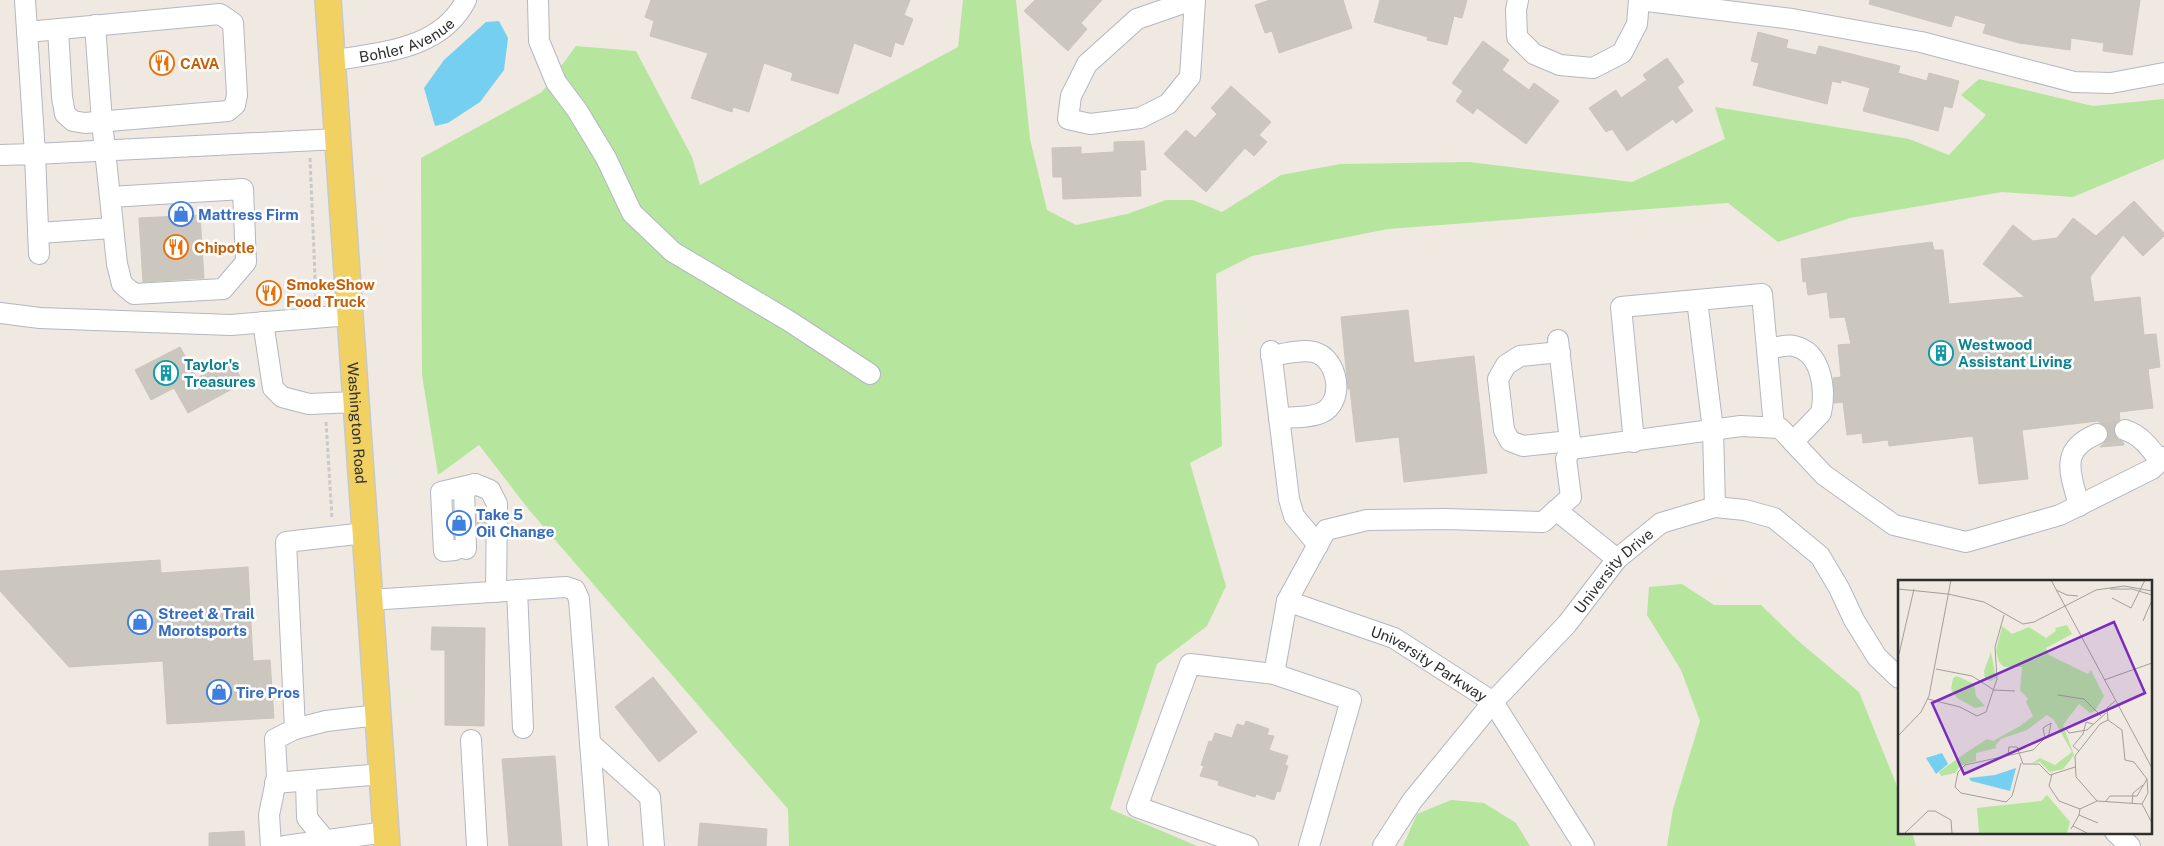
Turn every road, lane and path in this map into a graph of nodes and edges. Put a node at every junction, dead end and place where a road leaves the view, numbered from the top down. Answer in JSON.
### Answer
{"nodes":[{"id":1,"x":24,"y":0,"type":"edge"},
{"id":2,"x":328,"y":0,"type":"edge"},
{"id":3,"x":466,"y":0,"type":"edge"},
{"id":4,"x":538,"y":0,"type":"edge"},
{"id":5,"x":1194,"y":0,"type":"edge"},
{"id":6,"x":1518,"y":0,"type":"edge"},
{"id":7,"x":1639,"y":0,"type":"edge"},
{"id":8,"x":95,"y":24,"type":"junction"},
{"id":9,"x":58,"y":29,"type":"junction"},
{"id":10,"x":27,"y":32,"type":"junction"},
{"id":11,"x":332,"y":62,"type":"junction"},
{"id":12,"x":2164,"y":73,"type":"edge"},
{"id":13,"x":102,"y":122,"type":"junction"},
{"id":14,"x":338,"y":139,"type":"junction"},
{"id":15,"x":309,"y":140,"type":"junction"},
{"id":16,"x":106,"y":150,"type":"junction"},
{"id":17,"x":35,"y":154,"type":"junction"},
{"id":18,"x":0,"y":155,"type":"edge"},
{"id":19,"x":110,"y":197,"type":"junction"},
{"id":20,"x":113,"y":228,"type":"junction"},
{"id":21,"x":38,"y":233,"type":"junction"},
{"id":22,"x":39,"y":254,"type":"dead end"},
{"id":23,"x":1697,"y":300,"type":"junction"},
{"id":24,"x":0,"y":313,"type":"edge"},
{"id":25,"x":350,"y":315,"type":"junction"},
{"id":26,"x":316,"y":318,"type":"junction"},
{"id":27,"x":263,"y":322,"type":"junction"},
{"id":28,"x":1767,"y":349,"type":"junction"},
{"id":29,"x":870,"y":374,"type":"dead end"},
{"id":30,"x":356,"y":402,"type":"junction"},
{"id":31,"x":325,"y":403,"type":"junction"},
{"id":32,"x":1279,"y":418,"type":"junction"},
{"id":33,"x":1774,"y":427,"type":"junction"},
{"id":34,"x":1712,"y":430,"type":"junction"},
{"id":35,"x":2124,"y":430,"type":"tunnel mouth"},
{"id":36,"x":2097,"y":434,"type":"tunnel mouth"},
{"id":37,"x":1634,"y":442,"type":"junction"},
{"id":38,"x":1793,"y":442,"type":"junction"},
{"id":39,"x":1570,"y":445,"type":"junction"},
{"id":40,"x":2162,"y":459,"type":"edge"},
{"id":41,"x":2079,"y":506,"type":"junction"},
{"id":42,"x":1715,"y":507,"type":"junction"},
{"id":43,"x":1556,"y":510,"type":"junction"},
{"id":44,"x":365,"y":533,"type":"junction"},
{"id":45,"x":333,"y":536,"type":"junction"},
{"id":46,"x":1318,"y":545,"type":"junction"},
{"id":47,"x":498,"y":546,"type":"junction"},
{"id":48,"x":1617,"y":559,"type":"junction"},
{"id":49,"x":517,"y":590,"type":"junction"},
{"id":50,"x":496,"y":592,"type":"junction"},
{"id":51,"x":370,"y":600,"type":"junction"},
{"id":52,"x":1287,"y":601,"type":"junction"},
{"id":53,"x":1274,"y":674,"type":"junction"},
{"id":54,"x":1898,"y":677,"type":"edge"},
{"id":55,"x":1493,"y":702,"type":"junction"},
{"id":56,"x":378,"y":715,"type":"junction"},
{"id":57,"x":524,"y":728,"type":"dead end"},
{"id":58,"x":295,"y":729,"type":"junction"},
{"id":59,"x":471,"y":740,"type":"dead end"},
{"id":60,"x":590,"y":743,"type":"junction"},
{"id":61,"x":382,"y":774,"type":"junction"},
{"id":62,"x":306,"y":781,"type":"junction"},
{"id":63,"x":275,"y":784,"type":"junction"},
{"id":64,"x":2117,"y":834,"type":"edge"},
{"id":65,"x":387,"y":839,"type":"edge"},
{"id":66,"x":326,"y":844,"type":"edge"},
{"id":67,"x":271,"y":846,"type":"edge"},
{"id":68,"x":284,"y":846,"type":"edge"},
{"id":69,"x":477,"y":846,"type":"edge"},
{"id":70,"x":598,"y":846,"type":"edge"},
{"id":71,"x":654,"y":846,"type":"edge"},
{"id":72,"x":1248,"y":846,"type":"edge"},
{"id":73,"x":1310,"y":846,"type":"edge"},
{"id":74,"x":1383,"y":846,"type":"edge"},
{"id":75,"x":1584,"y":846,"type":"edge"},
{"id":76,"x":2130,"y":846,"type":"edge"}],
"edges":[{"from":1,"to":10,"type":"street"},
{"from":2,"to":11,"type":"main road","name":"Washington Road"},
{"from":3,"to":11,"type":"street","name":"Bohler Avenue"},
{"from":4,"to":29,"type":"street"},
{"from":5,"to":5,"type":"street"},
{"from":6,"to":7,"type":"street"},
{"from":7,"to":12,"type":"street"},
{"from":8,"to":9,"type":"street"},
{"from":8,"to":13,"type":"street"},
{"from":8,"to":13,"type":"street"},
{"from":9,"to":10,"type":"street"},
{"from":9,"to":13,"type":"street"},
{"from":10,"to":17,"type":"street"},
{"from":11,"to":14,"type":"main road","name":"Washington Road"},
{"from":13,"to":16,"type":"street"},
{"from":14,"to":15,"type":"street"},
{"from":14,"to":25,"type":"main road","name":"Washington Road"},
{"from":15,"to":16,"type":"street"},
{"from":15,"to":26,"type":"path"},
{"from":16,"to":17,"type":"street"},
{"from":16,"to":19,"type":"street"},
{"from":17,"to":18,"type":"street"},
{"from":17,"to":21,"type":"street"},
{"from":19,"to":20,"type":"street"},
{"from":19,"to":20,"type":"street"},
{"from":20,"to":21,"type":"street"},
{"from":21,"to":22,"type":"street"},
{"from":23,"to":28,"type":"street"},
{"from":23,"to":34,"type":"street"},
{"from":23,"to":37,"type":"street"},
{"from":24,"to":27,"type":"street"},
{"from":25,"to":26,"type":"street"},
{"from":25,"to":30,"type":"main road","name":"Washington Road"},
{"from":26,"to":27,"type":"street"},
{"from":27,"to":31,"type":"street"},
{"from":28,"to":33,"type":"street"},
{"from":28,"to":38,"type":"street"},
{"from":30,"to":31,"type":"street"},
{"from":30,"to":44,"type":"main road","name":"Washington Road"},
{"from":31,"to":45,"type":"path"},
{"from":32,"to":32,"type":"street"},
{"from":32,"to":46,"type":"street"},
{"from":33,"to":34,"type":"street"},
{"from":33,"to":38,"type":"street"},
{"from":34,"to":37,"type":"street"},
{"from":34,"to":42,"type":"street"},
{"from":35,"to":40,"type":"street"},
{"from":36,"to":41,"type":"street"},
{"from":37,"to":39,"type":"street"},
{"from":38,"to":41,"type":"street"},
{"from":39,"to":39,"type":"street"},
{"from":39,"to":43,"type":"street"},
{"from":40,"to":41,"type":"street"},
{"from":42,"to":48,"type":"street","name":"University Drive"},
{"from":42,"to":54,"type":"street","name":"University Drive"},
{"from":43,"to":46,"type":"street"},
{"from":43,"to":48,"type":"street"},
{"from":44,"to":45,"type":"street"},
{"from":44,"to":51,"type":"main road","name":"Washington Road"},
{"from":45,"to":58,"type":"street"},
{"from":46,"to":52,"type":"street"},
{"from":47,"to":47,"type":"street"},
{"from":47,"to":50,"type":"street"},
{"from":48,"to":55,"type":"street","name":"University Drive"},
{"from":49,"to":50,"type":"street"},
{"from":49,"to":57,"type":"street"},
{"from":49,"to":60,"type":"street"},
{"from":50,"to":51,"type":"street"},
{"from":51,"to":56,"type":"main road","name":"Washington Road"},
{"from":52,"to":53,"type":"street"},
{"from":52,"to":55,"type":"street","name":"University Parkway"},
{"from":53,"to":72,"type":"street"},
{"from":53,"to":73,"type":"street"},
{"from":55,"to":74,"type":"street","name":"University Drive"},
{"from":55,"to":75,"type":"street","name":"University Parkway"},
{"from":56,"to":58,"type":"street"},
{"from":56,"to":61,"type":"main road","name":"Washington Road"},
{"from":58,"to":63,"type":"street"},
{"from":59,"to":69,"type":"street"},
{"from":60,"to":70,"type":"street"},
{"from":60,"to":71,"type":"street"},
{"from":61,"to":62,"type":"street"},
{"from":61,"to":65,"type":"main road","name":"Washington Road"},
{"from":62,"to":63,"type":"street"},
{"from":62,"to":66,"type":"street"},
{"from":63,"to":67,"type":"street"},
{"from":64,"to":76,"type":"street"},
{"from":65,"to":66,"type":"street"},
{"from":66,"to":68,"type":"street"}]}
